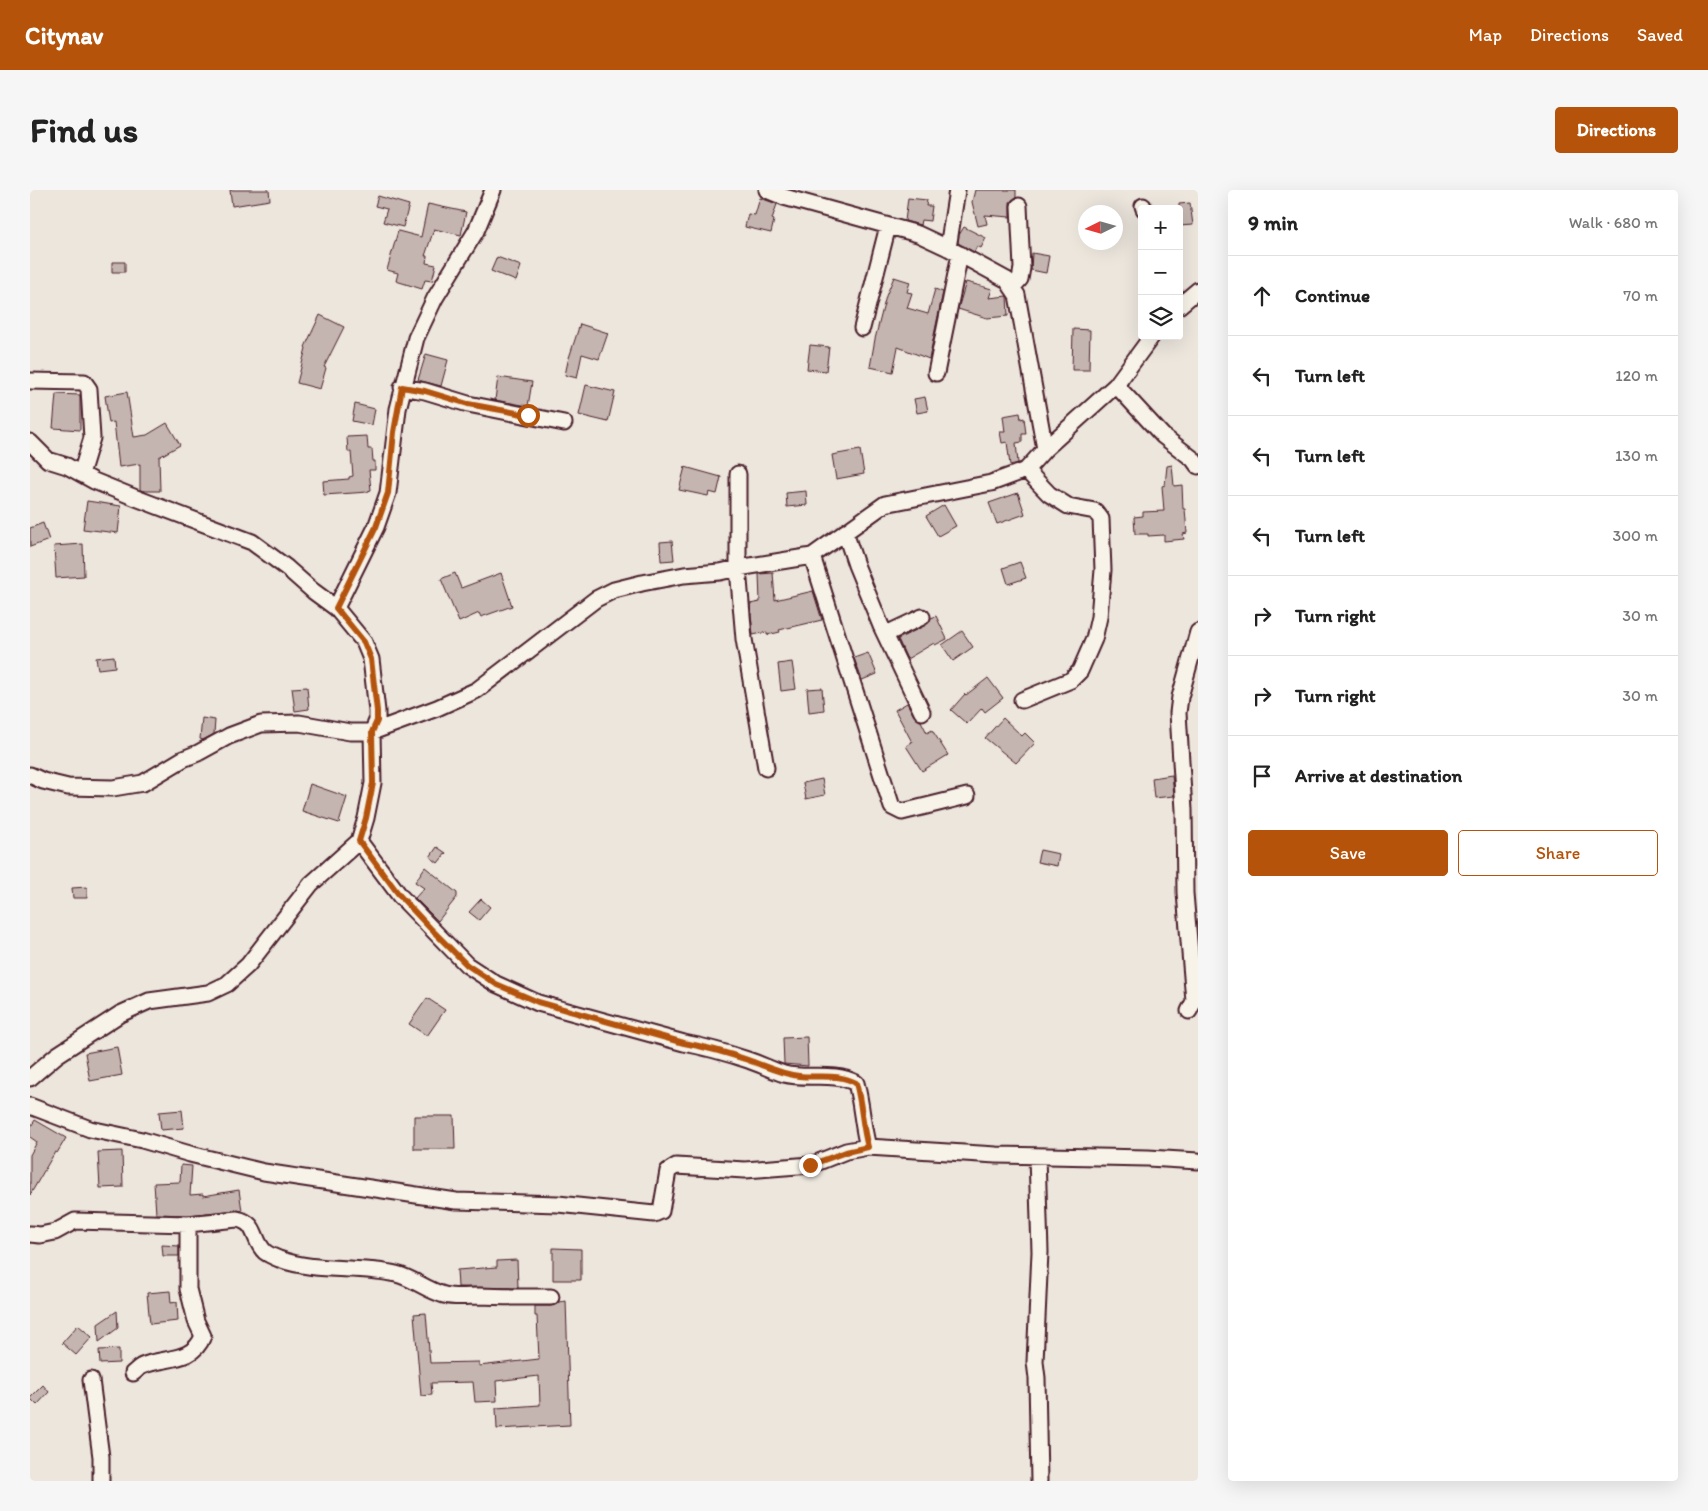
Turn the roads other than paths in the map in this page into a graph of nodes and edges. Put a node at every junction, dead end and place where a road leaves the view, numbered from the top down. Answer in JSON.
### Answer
{"nodes":[{"id":1,"x":493,"y":190,"type":"edge"},
{"id":2,"x":767,"y":190,"type":"edge"},
{"id":3,"x":957,"y":190,"type":"edge"},
{"id":4,"x":1019,"y":206,"type":"dead end"},
{"id":5,"x":888,"y":226,"type":"junction"},
{"id":6,"x":954,"y":251,"type":"junction"},
{"id":7,"x":1012,"y":288,"type":"junction"},
{"id":8,"x":1198,"y":290,"type":"edge"},
{"id":9,"x":1183,"y":303,"type":"edge"},
{"id":10,"x":862,"y":328,"type":"dead end"},
{"id":11,"x":1149,"y":340,"type":"edge"},
{"id":12,"x":936,"y":373,"type":"dead end"},
{"id":13,"x":30,"y":381,"type":"edge"},
{"id":14,"x":1116,"y":385,"type":"junction"},
{"id":15,"x":402,"y":387,"type":"junction"},
{"id":16,"x":564,"y":422,"type":"dead end"},
{"id":17,"x":30,"y":442,"type":"edge"},
{"id":18,"x":1045,"y":449,"type":"junction"},
{"id":19,"x":1198,"y":466,"type":"edge"},
{"id":20,"x":1026,"y":470,"type":"junction"},
{"id":21,"x":81,"y":474,"type":"junction"},
{"id":22,"x":738,"y":474,"type":"dead end"},
{"id":23,"x":845,"y":532,"type":"junction"},
{"id":24,"x":812,"y":556,"type":"junction"},
{"id":25,"x":738,"y":568,"type":"junction"},
{"id":26,"x":336,"y":608,"type":"junction"},
{"id":27,"x":922,"y":617,"type":"dead end"},
{"id":28,"x":1198,"y":632,"type":"edge"},
{"id":29,"x":886,"y":634,"type":"junction"},
{"id":30,"x":1022,"y":700,"type":"dead end"},
{"id":31,"x":922,"y":712,"type":"dead end"},
{"id":32,"x":372,"y":732,"type":"junction"},
{"id":33,"x":766,"y":768,"type":"dead end"},
{"id":34,"x":30,"y":776,"type":"edge"},
{"id":35,"x":967,"y":796,"type":"dead end"},
{"id":36,"x":359,"y":841,"type":"junction"},
{"id":37,"x":1189,"y":1011,"type":"dead end"},
{"id":38,"x":30,"y":1078,"type":"edge"},
{"id":39,"x":30,"y":1106,"type":"edge"},
{"id":40,"x":868,"y":1147,"type":"junction"},
{"id":41,"x":1037,"y":1156,"type":"junction"},
{"id":42,"x":1198,"y":1161,"type":"edge"},
{"id":43,"x":188,"y":1224,"type":"junction"},
{"id":44,"x":30,"y":1234,"type":"edge"},
{"id":45,"x":551,"y":1297,"type":"dead end"},
{"id":46,"x":133,"y":1373,"type":"dead end"},
{"id":47,"x":91,"y":1380,"type":"dead end"},
{"id":48,"x":101,"y":1481,"type":"edge"},
{"id":49,"x":1039,"y":1481,"type":"edge"}],
"edges":[{"from":1,"to":15,"type":"street"},
{"from":2,"to":5,"type":"street"},
{"from":3,"to":6,"type":"street"},
{"from":4,"to":7,"type":"street"},
{"from":5,"to":6,"type":"street"},
{"from":5,"to":10,"type":"street"},
{"from":6,"to":7,"type":"street"},
{"from":6,"to":12,"type":"street"},
{"from":7,"to":18,"type":"street"},
{"from":8,"to":9,"type":"street"},
{"from":11,"to":14,"type":"street"},
{"from":13,"to":21,"type":"street"},
{"from":14,"to":18,"type":"street"},
{"from":14,"to":19,"type":"street"},
{"from":15,"to":16,"type":"street"},
{"from":15,"to":26,"type":"street"},
{"from":17,"to":21,"type":"street"},
{"from":18,"to":20,"type":"street"},
{"from":20,"to":23,"type":"street"},
{"from":20,"to":30,"type":"street"},
{"from":21,"to":26,"type":"street"},
{"from":22,"to":25,"type":"street"},
{"from":23,"to":24,"type":"street"},
{"from":23,"to":29,"type":"street"},
{"from":24,"to":25,"type":"street"},
{"from":24,"to":35,"type":"street"},
{"from":25,"to":32,"type":"street"},
{"from":25,"to":33,"type":"street"},
{"from":26,"to":32,"type":"street"},
{"from":27,"to":29,"type":"street"},
{"from":28,"to":37,"type":"street"},
{"from":29,"to":31,"type":"street"},
{"from":32,"to":34,"type":"street"},
{"from":32,"to":36,"type":"street"},
{"from":36,"to":38,"type":"street"},
{"from":36,"to":40,"type":"street"},
{"from":39,"to":40,"type":"street"},
{"from":40,"to":41,"type":"street"},
{"from":41,"to":42,"type":"street"},
{"from":41,"to":49,"type":"street"},
{"from":43,"to":44,"type":"street"},
{"from":43,"to":45,"type":"street"},
{"from":43,"to":46,"type":"street"},
{"from":47,"to":48,"type":"street"}]}
